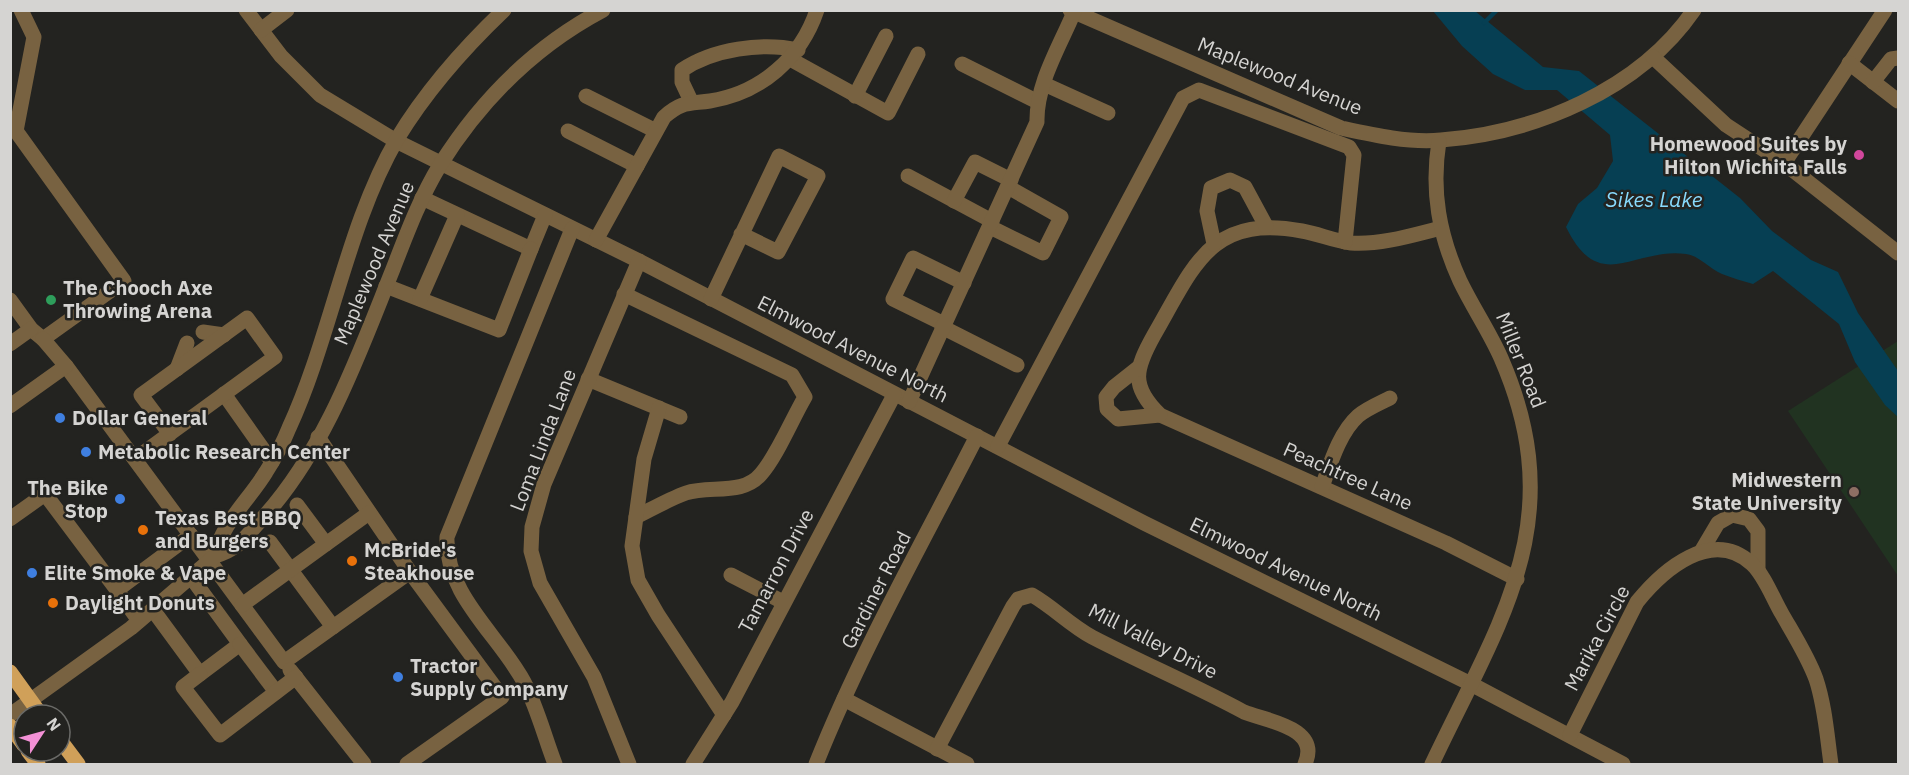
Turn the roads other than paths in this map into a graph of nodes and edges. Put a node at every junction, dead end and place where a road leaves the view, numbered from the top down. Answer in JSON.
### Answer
{"nodes":[{"id":1,"x":21,"y":10,"type":"edge"},
{"id":2,"x":246,"y":10,"type":"edge"},
{"id":3,"x":287,"y":10,"type":"edge"},
{"id":4,"x":504,"y":10,"type":"edge"},
{"id":5,"x":603,"y":10,"type":"edge"},
{"id":6,"x":817,"y":10,"type":"edge"},
{"id":7,"x":1694,"y":10,"type":"edge"},
{"id":8,"x":1885,"y":10,"type":"edge"},
{"id":9,"x":1072,"y":11,"type":"edge"},
{"id":10,"x":261,"y":30,"type":"junction"},
{"id":11,"x":886,"y":36,"type":"dead end"},
{"id":12,"x":794,"y":54,"type":"junction"},
{"id":13,"x":918,"y":54,"type":"dead end"},
{"id":14,"x":1653,"y":57,"type":"junction"},
{"id":15,"x":1899,"y":58,"type":"edge"},
{"id":16,"x":1850,"y":63,"type":"junction"},
{"id":17,"x":962,"y":64,"type":"dead end"},
{"id":18,"x":1874,"y":82,"type":"junction"},
{"id":19,"x":1044,"y":84,"type":"junction"},
{"id":20,"x":585,"y":96,"type":"dead end"},
{"id":21,"x":855,"y":96,"type":"junction"},
{"id":22,"x":691,"y":101,"type":"junction"},
{"id":23,"x":1899,"y":101,"type":"edge"},
{"id":24,"x":1038,"y":102,"type":"junction"},
{"id":25,"x":1108,"y":112,"type":"dead end"},
{"id":26,"x":568,"y":131,"type":"dead end"},
{"id":27,"x":656,"y":131,"type":"junction"},
{"id":28,"x":396,"y":141,"type":"junction"},
{"id":29,"x":1439,"y":141,"type":"junction"},
{"id":30,"x":1784,"y":163,"type":"junction"},
{"id":31,"x":441,"y":165,"type":"junction"},
{"id":32,"x":637,"y":166,"type":"junction"},
{"id":33,"x":908,"y":176,"type":"dead end"},
{"id":34,"x":1009,"y":183,"type":"junction"},
{"id":35,"x":422,"y":198,"type":"junction"},
{"id":36,"x":954,"y":201,"type":"junction"},
{"id":37,"x":457,"y":215,"type":"junction"},
{"id":38,"x":545,"y":215,"type":"junction"},
{"id":39,"x":991,"y":224,"type":"junction"},
{"id":40,"x":1266,"y":226,"type":"junction"},
{"id":41,"x":1442,"y":228,"type":"junction"},
{"id":42,"x":572,"y":229,"type":"junction"},
{"id":43,"x":741,"y":234,"type":"junction"},
{"id":44,"x":597,"y":240,"type":"junction"},
{"id":45,"x":1345,"y":242,"type":"junction"},
{"id":46,"x":1214,"y":244,"type":"junction"},
{"id":47,"x":531,"y":249,"type":"junction"},
{"id":48,"x":1899,"y":253,"type":"edge"},
{"id":49,"x":639,"y":261,"type":"junction"},
{"id":50,"x":964,"y":283,"type":"junction"},
{"id":51,"x":386,"y":286,"type":"junction"},
{"id":52,"x":624,"y":294,"type":"junction"},
{"id":53,"x":420,"y":299,"type":"junction"},
{"id":54,"x":711,"y":299,"type":"junction"},
{"id":55,"x":10,"y":300,"type":"edge"},
{"id":56,"x":943,"y":325,"type":"junction"},
{"id":57,"x":31,"y":329,"type":"junction"},
{"id":58,"x":203,"y":332,"type":"dead end"},
{"id":59,"x":224,"y":335,"type":"junction"},
{"id":60,"x":43,"y":339,"type":"junction"},
{"id":61,"x":187,"y":343,"type":"dead end"},
{"id":62,"x":10,"y":344,"type":"edge"},
{"id":63,"x":1017,"y":365,"type":"dead end"},
{"id":64,"x":66,"y":366,"type":"junction"},
{"id":65,"x":1138,"y":368,"type":"junction"},
{"id":66,"x":177,"y":369,"type":"junction"},
{"id":67,"x":588,"y":379,"type":"junction"},
{"id":68,"x":225,"y":394,"type":"junction"},
{"id":69,"x":894,"y":395,"type":"junction"},
{"id":70,"x":1390,"y":398,"type":"dead end"},
{"id":71,"x":909,"y":402,"type":"junction"},
{"id":72,"x":10,"y":406,"type":"edge"},
{"id":73,"x":659,"y":408,"type":"junction"},
{"id":74,"x":1160,"y":416,"type":"junction"},
{"id":75,"x":680,"y":417,"type":"dead end"},
{"id":76,"x":170,"y":435,"type":"junction"},
{"id":77,"x":977,"y":436,"type":"junction"},
{"id":78,"x":318,"y":437,"type":"junction"},
{"id":79,"x":998,"y":446,"type":"junction"},
{"id":80,"x":135,"y":459,"type":"junction"},
{"id":81,"x":272,"y":462,"type":"junction"},
{"id":82,"x":1322,"y":487,"type":"junction"},
{"id":83,"x":297,"y":505,"type":"dead end"},
{"id":84,"x":369,"y":513,"type":"junction"},
{"id":85,"x":636,"y":517,"type":"junction"},
{"id":86,"x":10,"y":519,"type":"edge"},
{"id":87,"x":191,"y":535,"type":"junction"},
{"id":88,"x":270,"y":542,"type":"dead end"},
{"id":89,"x":326,"y":544,"type":"junction"},
{"id":90,"x":1702,"y":550,"type":"junction"},
{"id":91,"x":212,"y":559,"type":"junction"},
{"id":92,"x":291,"y":570,"type":"junction"},
{"id":93,"x":1758,"y":570,"type":"junction"},
{"id":94,"x":410,"y":572,"type":"junction"},
{"id":95,"x":731,"y":575,"type":"dead end"},
{"id":96,"x":191,"y":577,"type":"junction"},
{"id":97,"x":1517,"y":579,"type":"junction"},
{"id":98,"x":117,"y":590,"type":"junction"},
{"id":99,"x":783,"y":602,"type":"junction"},
{"id":100,"x":242,"y":605,"type":"junction"},
{"id":101,"x":153,"y":610,"type":"junction"},
{"id":102,"x":140,"y":621,"type":"junction"},
{"id":103,"x":333,"y":627,"type":"junction"},
{"id":104,"x":240,"y":644,"type":"junction"},
{"id":105,"x":284,"y":662,"type":"junction"},
{"id":106,"x":10,"y":672,"type":"edge"},
{"id":107,"x":200,"y":674,"type":"junction"},
{"id":108,"x":296,"y":677,"type":"junction"},
{"id":109,"x":1471,"y":684,"type":"junction"},
{"id":110,"x":276,"y":692,"type":"junction"},
{"id":111,"x":844,"y":699,"type":"junction"},
{"id":112,"x":30,"y":700,"type":"junction"},
{"id":113,"x":32,"y":703,"type":"edge"},
{"id":114,"x":10,"y":715,"type":"edge"},
{"id":115,"x":724,"y":715,"type":"junction"},
{"id":116,"x":1570,"y":735,"type":"junction"},
{"id":117,"x":937,"y":749,"type":"junction"},
{"id":118,"x":364,"y":765,"type":"edge"},
{"id":119,"x":407,"y":765,"type":"edge"},
{"id":120,"x":555,"y":765,"type":"edge"},
{"id":121,"x":629,"y":765,"type":"edge"},
{"id":122,"x":693,"y":765,"type":"edge"},
{"id":123,"x":816,"y":765,"type":"edge"},
{"id":124,"x":967,"y":765,"type":"edge"},
{"id":125,"x":1305,"y":765,"type":"edge"},
{"id":126,"x":1431,"y":765,"type":"edge"},
{"id":127,"x":1623,"y":765,"type":"edge"},
{"id":128,"x":1831,"y":765,"type":"edge"}],
"edges":[{"from":1,"to":60,"type":"street"},
{"from":2,"to":10,"type":"street","name":"Elmwood Avenue North"},
{"from":3,"to":10,"type":"street"},
{"from":4,"to":28,"type":"street","name":"Maplewood Avenue"},
{"from":5,"to":31,"type":"street","name":"Maplewood Avenue"},
{"from":6,"to":12,"type":"street"},
{"from":7,"to":14,"type":"street","name":"Maplewood Avenue"},
{"from":8,"to":16,"type":"street"},
{"from":9,"to":19,"type":"street"},
{"from":9,"to":29,"type":"street","name":"Maplewood Avenue"},
{"from":10,"to":28,"type":"street","name":"Elmwood Avenue North"},
{"from":11,"to":21,"type":"street"},
{"from":12,"to":21,"type":"street"},
{"from":12,"to":22,"type":"street"},
{"from":12,"to":22,"type":"street"},
{"from":13,"to":21,"type":"street"},
{"from":14,"to":29,"type":"street","name":"Maplewood Avenue"},
{"from":14,"to":30,"type":"street"},
{"from":15,"to":18,"type":"street"},
{"from":16,"to":18,"type":"street"},
{"from":16,"to":30,"type":"street"},
{"from":17,"to":24,"type":"street"},
{"from":18,"to":23,"type":"street"},
{"from":19,"to":24,"type":"street"},
{"from":19,"to":25,"type":"street"},
{"from":20,"to":27,"type":"street"},
{"from":22,"to":27,"type":"street"},
{"from":24,"to":34,"type":"street"},
{"from":26,"to":32,"type":"street"},
{"from":27,"to":32,"type":"street"},
{"from":28,"to":31,"type":"street","name":"Elmwood Avenue North"},
{"from":28,"to":81,"type":"street","name":"Maplewood Avenue"},
{"from":29,"to":41,"type":"street","name":"Miller Road"},
{"from":30,"to":48,"type":"street"},
{"from":31,"to":35,"type":"street","name":"Maplewood Avenue"},
{"from":31,"to":38,"type":"street","name":"Elmwood Avenue North"},
{"from":32,"to":44,"type":"street"},
{"from":33,"to":36,"type":"street"},
{"from":34,"to":36,"type":"street"},
{"from":34,"to":39,"type":"street"},
{"from":34,"to":39,"type":"street"},
{"from":35,"to":37,"type":"street"},
{"from":35,"to":51,"type":"street","name":"Maplewood Avenue"},
{"from":36,"to":39,"type":"street"},
{"from":37,"to":47,"type":"street"},
{"from":37,"to":53,"type":"street"},
{"from":38,"to":42,"type":"street","name":"Elmwood Avenue North"},
{"from":38,"to":47,"type":"street"},
{"from":39,"to":50,"type":"street"},
{"from":40,"to":45,"type":"street","name":"Peachtree Lane"},
{"from":40,"to":46,"type":"street","name":"Peachtree Lane"},
{"from":40,"to":46,"type":"street"},
{"from":41,"to":45,"type":"street","name":"Peachtree Lane"},
{"from":41,"to":97,"type":"street","name":"Miller Road"},
{"from":42,"to":44,"type":"street","name":"Elmwood Avenue North"},
{"from":42,"to":120,"type":"street"},
{"from":43,"to":43,"type":"street"},
{"from":43,"to":54,"type":"street"},
{"from":44,"to":49,"type":"street","name":"Elmwood Avenue North"},
{"from":45,"to":79,"type":"street"},
{"from":46,"to":65,"type":"street","name":"Peachtree Lane"},
{"from":47,"to":53,"type":"street"},
{"from":49,"to":52,"type":"street","name":"Loma Linda Lane"},
{"from":49,"to":54,"type":"street","name":"Elmwood Avenue North"},
{"from":50,"to":56,"type":"street"},
{"from":50,"to":56,"type":"street"},
{"from":51,"to":53,"type":"street"},
{"from":51,"to":78,"type":"street","name":"Maplewood Avenue"},
{"from":52,"to":67,"type":"street","name":"Loma Linda Lane"},
{"from":52,"to":85,"type":"street"},
{"from":54,"to":69,"type":"street","name":"Elmwood Avenue North"},
{"from":55,"to":57,"type":"street"},
{"from":56,"to":63,"type":"street"},
{"from":56,"to":71,"type":"street"},
{"from":57,"to":60,"type":"street"},
{"from":57,"to":62,"type":"street"},
{"from":58,"to":59,"type":"street"},
{"from":59,"to":66,"type":"street"},
{"from":59,"to":68,"type":"street"},
{"from":60,"to":64,"type":"street"},
{"from":61,"to":66,"type":"street"},
{"from":64,"to":72,"type":"street"},
{"from":64,"to":80,"type":"street"},
{"from":65,"to":74,"type":"street"},
{"from":65,"to":74,"type":"street","name":"Peachtree Lane"},
{"from":66,"to":76,"type":"street"},
{"from":67,"to":73,"type":"street"},
{"from":67,"to":121,"type":"street","name":"Loma Linda Lane"},
{"from":68,"to":76,"type":"street"},
{"from":68,"to":81,"type":"street"},
{"from":69,"to":71,"type":"street","name":"Elmwood Avenue North"},
{"from":69,"to":99,"type":"street","name":"Tamarron Drive"},
{"from":70,"to":82,"type":"street"},
{"from":71,"to":77,"type":"street","name":"Elmwood Avenue North"},
{"from":73,"to":75,"type":"street"},
{"from":73,"to":85,"type":"street"},
{"from":74,"to":82,"type":"street","name":"Peachtree Lane"},
{"from":76,"to":80,"type":"street"},
{"from":77,"to":79,"type":"street","name":"Elmwood Avenue North"},
{"from":77,"to":111,"type":"street","name":"Gardiner Road"},
{"from":78,"to":84,"type":"street"},
{"from":78,"to":91,"type":"street","name":"Maplewood Avenue"},
{"from":79,"to":109,"type":"street","name":"Elmwood Avenue North"},
{"from":80,"to":87,"type":"street"},
{"from":81,"to":91,"type":"street","name":"Maplewood Avenue"},
{"from":82,"to":97,"type":"street","name":"Peachtree Lane"},
{"from":83,"to":89,"type":"street"},
{"from":84,"to":89,"type":"street"},
{"from":84,"to":94,"type":"street"},
{"from":85,"to":115,"type":"street"},
{"from":86,"to":98,"type":"street"},
{"from":87,"to":91,"type":"street"},
{"from":87,"to":98,"type":"street"},
{"from":88,"to":92,"type":"street"},
{"from":89,"to":92,"type":"street"},
{"from":90,"to":93,"type":"street","name":"Marika Circle"},
{"from":90,"to":93,"type":"street","name":"Marika Circle"},
{"from":90,"to":116,"type":"street","name":"Marika Circle"},
{"from":91,"to":96,"type":"street","name":"Maplewood Avenue"},
{"from":91,"to":100,"type":"street"},
{"from":92,"to":100,"type":"street"},
{"from":92,"to":103,"type":"street"},
{"from":93,"to":128,"type":"street","name":"Marika Circle"},
{"from":94,"to":103,"type":"street"},
{"from":94,"to":119,"type":"street"},
{"from":95,"to":99,"type":"street"},
{"from":96,"to":101,"type":"street","name":"Maplewood Avenue"},
{"from":96,"to":104,"type":"street"},
{"from":97,"to":109,"type":"street","name":"Miller Road"},
{"from":98,"to":102,"type":"street"},
{"from":99,"to":115,"type":"street","name":"Tamarron Drive"},
{"from":100,"to":105,"type":"street"},
{"from":101,"to":102,"type":"street","name":"Maplewood Avenue"},
{"from":101,"to":107,"type":"street"},
{"from":102,"to":112,"type":"street","name":"Maplewood Avenue"},
{"from":103,"to":105,"type":"street"},
{"from":104,"to":107,"type":"street"},
{"from":104,"to":110,"type":"street"},
{"from":105,"to":108,"type":"street"},
{"from":106,"to":112,"type":"main road"},
{"from":107,"to":110,"type":"street"},
{"from":108,"to":110,"type":"street"},
{"from":108,"to":118,"type":"street"},
{"from":109,"to":116,"type":"street","name":"Elmwood Avenue North"},
{"from":109,"to":126,"type":"street","name":"Miller Road"},
{"from":111,"to":117,"type":"street"},
{"from":111,"to":123,"type":"street","name":"Gardiner Road"},
{"from":112,"to":113,"type":"main road"},
{"from":112,"to":114,"type":"street","name":"Maplewood Avenue"},
{"from":115,"to":122,"type":"street","name":"Tamarron Drive"},
{"from":116,"to":127,"type":"street","name":"Elmwood Avenue North"},
{"from":117,"to":124,"type":"street"},
{"from":117,"to":125,"type":"street","name":"Mill Valley Drive"}]}
